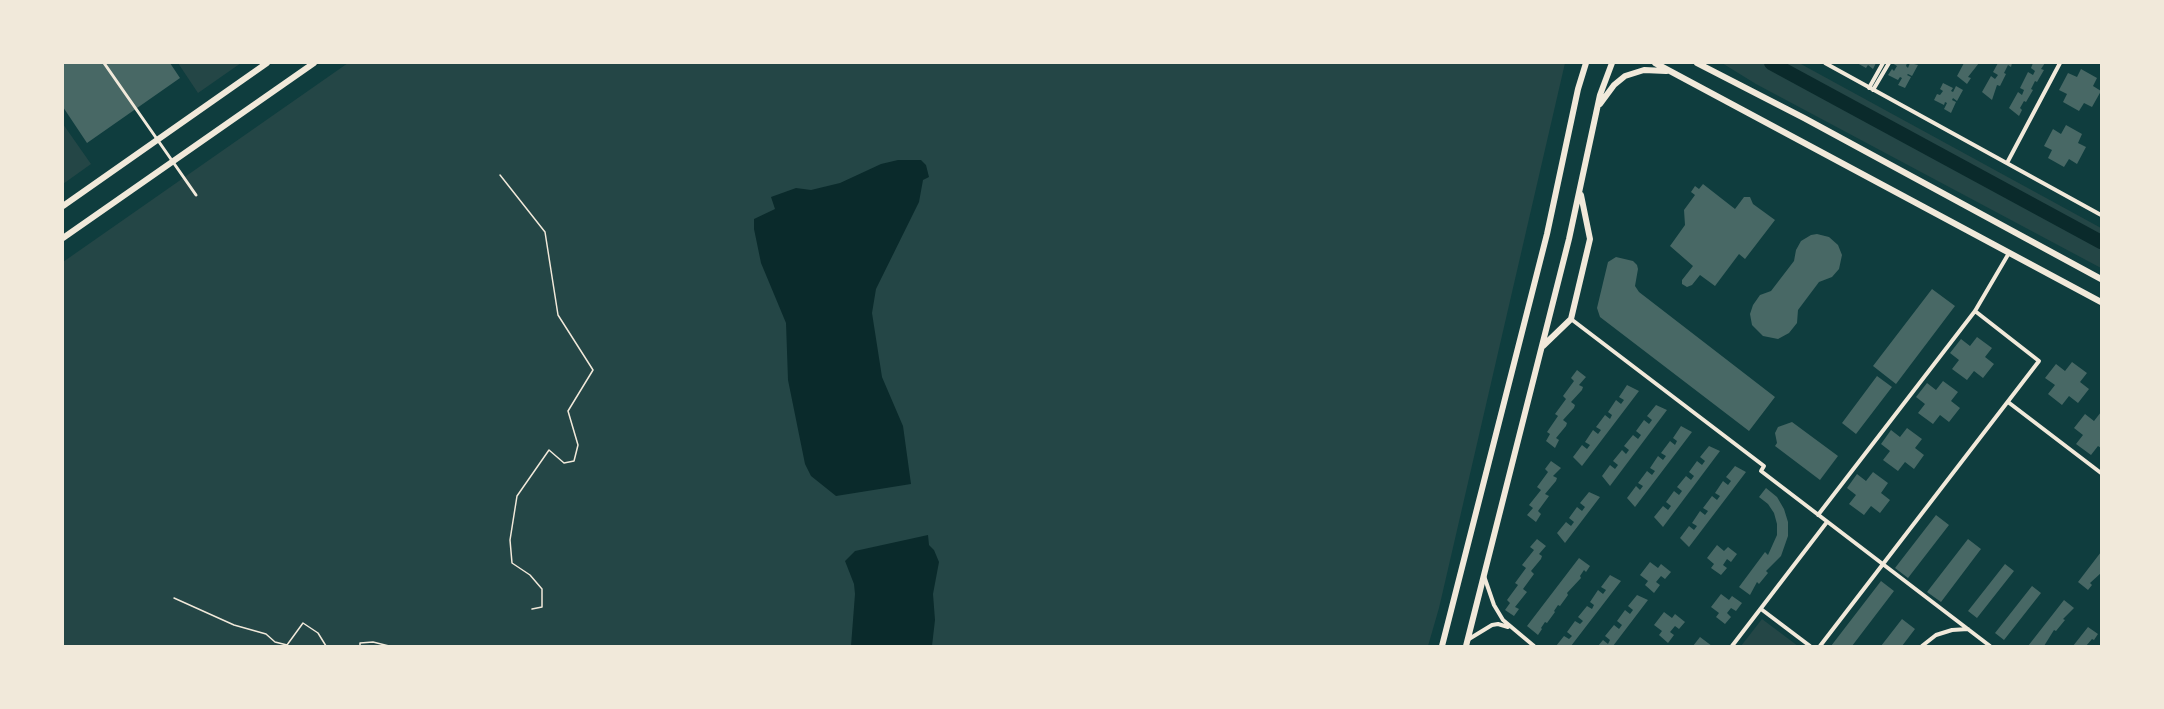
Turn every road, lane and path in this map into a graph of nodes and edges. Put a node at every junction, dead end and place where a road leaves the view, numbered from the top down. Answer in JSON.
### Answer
{"nodes":[{"id":1,"x":104,"y":63,"type":"edge"},
{"id":2,"x":267,"y":63,"type":"edge"},
{"id":3,"x":314,"y":63,"type":"edge"},
{"id":4,"x":1582,"y":63,"type":"edge"},
{"id":5,"x":1587,"y":63,"type":"edge"},
{"id":6,"x":1612,"y":63,"type":"edge"},
{"id":7,"x":1655,"y":63,"type":"edge"},
{"id":8,"x":1697,"y":63,"type":"edge"},
{"id":9,"x":1825,"y":63,"type":"edge"},
{"id":10,"x":1884,"y":63,"type":"edge"},
{"id":11,"x":1889,"y":63,"type":"edge"},
{"id":12,"x":2060,"y":63,"type":"edge"},
{"id":13,"x":1671,"y":72,"type":"junction"},
{"id":14,"x":1578,"y":89,"type":"junction"},
{"id":15,"x":1871,"y":89,"type":"junction"},
{"id":16,"x":1598,"y":107,"type":"junction"},
{"id":17,"x":2007,"y":164,"type":"junction"},
{"id":18,"x":500,"y":175,"type":"dead end"},
{"id":19,"x":1580,"y":190,"type":"junction"},
{"id":20,"x":196,"y":195,"type":"dead end"},
{"id":21,"x":63,"y":206,"type":"edge"},
{"id":22,"x":2101,"y":215,"type":"edge"},
{"id":23,"x":63,"y":238,"type":"edge"},
{"id":24,"x":2010,"y":252,"type":"junction"},
{"id":25,"x":2101,"y":279,"type":"edge"},
{"id":26,"x":2101,"y":302,"type":"edge"},
{"id":27,"x":1975,"y":311,"type":"junction"},
{"id":28,"x":1571,"y":319,"type":"junction"},
{"id":29,"x":1542,"y":346,"type":"junction"},
{"id":30,"x":2008,"y":402,"type":"junction"},
{"id":31,"x":2101,"y":473,"type":"edge"},
{"id":32,"x":1818,"y":515,"type":"junction"},
{"id":33,"x":1827,"y":522,"type":"junction"},
{"id":34,"x":1883,"y":564,"type":"junction"},
{"id":35,"x":1484,"y":576,"type":"junction"},
{"id":36,"x":174,"y":598,"type":"dead end"},
{"id":37,"x":532,"y":609,"type":"dead end"},
{"id":38,"x":1761,"y":609,"type":"junction"},
{"id":39,"x":1511,"y":628,"type":"junction"},
{"id":40,"x":1968,"y":629,"type":"junction"},
{"id":41,"x":1467,"y":643,"type":"edge"},
{"id":42,"x":326,"y":646,"type":"edge"},
{"id":43,"x":360,"y":646,"type":"edge"},
{"id":44,"x":389,"y":646,"type":"edge"},
{"id":45,"x":405,"y":646,"type":"edge"},
{"id":46,"x":417,"y":646,"type":"edge"},
{"id":47,"x":1442,"y":646,"type":"edge"},
{"id":48,"x":1534,"y":646,"type":"edge"},
{"id":49,"x":1732,"y":646,"type":"edge"},
{"id":50,"x":1810,"y":646,"type":"edge"},
{"id":51,"x":1820,"y":646,"type":"edge"},
{"id":52,"x":1922,"y":646,"type":"edge"},
{"id":53,"x":1990,"y":646,"type":"edge"}],
"edges":[{"from":1,"to":20,"type":"street"},
{"from":2,"to":21,"type":"main road"},
{"from":3,"to":23,"type":"main road"},
{"from":4,"to":14,"type":"main road"},
{"from":5,"to":14,"type":"main road"},
{"from":6,"to":16,"type":"main road"},
{"from":7,"to":13,"type":"main road"},
{"from":8,"to":25,"type":"main road"},
{"from":9,"to":15,"type":"street"},
{"from":10,"to":15,"type":"street"},
{"from":11,"to":15,"type":"street"},
{"from":12,"to":17,"type":"street"},
{"from":13,"to":16,"type":"main road"},
{"from":13,"to":24,"type":"main road"},
{"from":14,"to":47,"type":"main road"},
{"from":15,"to":17,"type":"street"},
{"from":16,"to":19,"type":"main road"},
{"from":17,"to":22,"type":"street"},
{"from":18,"to":37,"type":"path"},
{"from":19,"to":28,"type":"main road"},
{"from":19,"to":29,"type":"main road"},
{"from":24,"to":26,"type":"main road"},
{"from":24,"to":27,"type":"street"},
{"from":27,"to":30,"type":"street"},
{"from":27,"to":32,"type":"street"},
{"from":28,"to":29,"type":"main road"},
{"from":28,"to":32,"type":"street"},
{"from":29,"to":35,"type":"main road"},
{"from":30,"to":31,"type":"street"},
{"from":30,"to":34,"type":"street"},
{"from":32,"to":33,"type":"street"},
{"from":33,"to":34,"type":"street"},
{"from":33,"to":38,"type":"street"},
{"from":34,"to":40,"type":"street"},
{"from":34,"to":51,"type":"street"},
{"from":35,"to":39,"type":"street"},
{"from":35,"to":41,"type":"main road"},
{"from":36,"to":42,"type":"path"},
{"from":38,"to":49,"type":"street"},
{"from":38,"to":50,"type":"street"},
{"from":39,"to":41,"type":"street"},
{"from":39,"to":48,"type":"street"},
{"from":40,"to":52,"type":"street"},
{"from":40,"to":53,"type":"street"},
{"from":43,"to":44,"type":"path"},
{"from":45,"to":46,"type":"path"}]}
